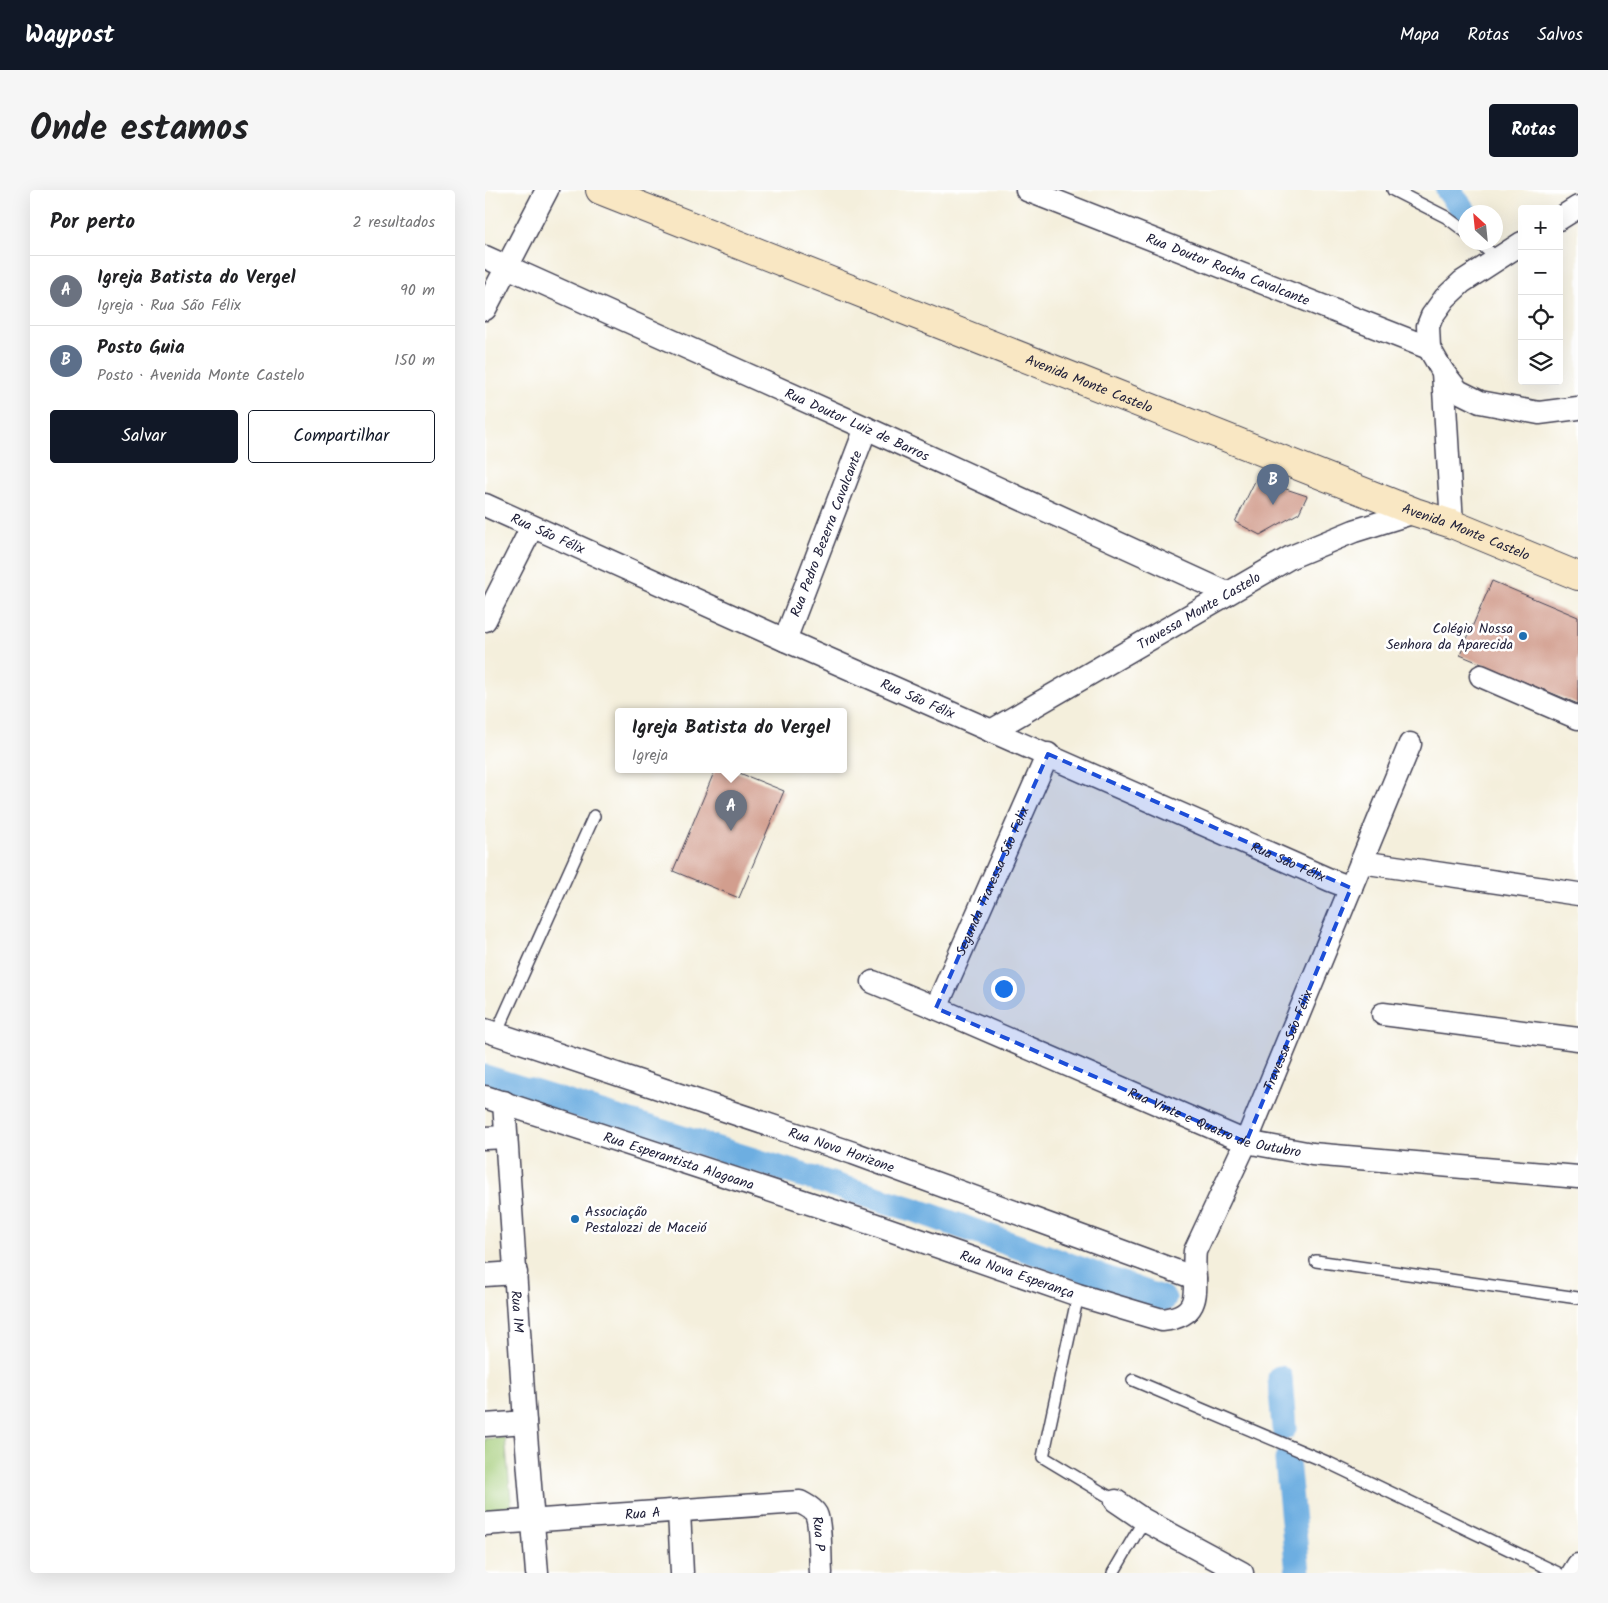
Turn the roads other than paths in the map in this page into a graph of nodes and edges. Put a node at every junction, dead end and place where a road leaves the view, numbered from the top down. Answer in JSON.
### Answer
{"nodes":[{"id":1,"x":547,"y":190,"type":"edge"},
{"id":2,"x":600,"y":190,"type":"edge"},
{"id":3,"x":1027,"y":190,"type":"edge"},
{"id":4,"x":1393,"y":190,"type":"edge"},
{"id":5,"x":1578,"y":206,"type":"edge"},
{"id":6,"x":1563,"y":216,"type":"edge"},
{"id":7,"x":1458,"y":226,"type":"edge"},
{"id":8,"x":1518,"y":246,"type":"edge"},
{"id":9,"x":1487,"y":250,"type":"edge"},
{"id":10,"x":485,"y":258,"type":"edge"},
{"id":11,"x":1498,"y":259,"type":"junction"},
{"id":12,"x":507,"y":267,"type":"junction"},
{"id":13,"x":485,"y":310,"type":"edge"},
{"id":14,"x":1429,"y":348,"type":"junction"},
{"id":15,"x":1443,"y":372,"type":"junction"},
{"id":16,"x":1578,"y":408,"type":"edge"},
{"id":17,"x":865,"y":428,"type":"junction"},
{"id":18,"x":485,"y":505,"type":"edge"},
{"id":19,"x":1415,"y":512,"type":"junction"},
{"id":20,"x":1452,"y":524,"type":"junction"},
{"id":21,"x":533,"y":527,"type":"junction"},
{"id":22,"x":1578,"y":576,"type":"edge"},
{"id":23,"x":1227,"y":593,"type":"junction"},
{"id":24,"x":485,"y":620,"type":"edge"},
{"id":25,"x":785,"y":640,"type":"junction"},
{"id":26,"x":1481,"y":676,"type":"dead end"},
{"id":27,"x":1578,"y":718,"type":"edge"},
{"id":28,"x":991,"y":731,"type":"junction"},
{"id":29,"x":1410,"y":744,"type":"dead end"},
{"id":30,"x":1048,"y":754,"type":"junction"},
{"id":31,"x":594,"y":816,"type":"dead end"},
{"id":32,"x":1361,"y":862,"type":"junction"},
{"id":33,"x":1351,"y":888,"type":"junction"},
{"id":34,"x":1578,"y":894,"type":"edge"},
{"id":35,"x":873,"y":982,"type":"dead end"},
{"id":36,"x":936,"y":1008,"type":"junction"},
{"id":37,"x":1383,"y":1014,"type":"dead end"},
{"id":38,"x":491,"y":1032,"type":"edge"},
{"id":39,"x":1578,"y":1039,"type":"edge"},
{"id":40,"x":495,"y":1099,"type":"edge"},
{"id":41,"x":495,"y":1138,"type":"edge"},
{"id":42,"x":1246,"y":1142,"type":"junction"},
{"id":43,"x":1578,"y":1177,"type":"edge"},
{"id":44,"x":873,"y":1224,"type":"joint"},
{"id":45,"x":1316,"y":1261,"type":"dead end"},
{"id":46,"x":516,"y":1273,"type":"junction"},
{"id":47,"x":485,"y":1275,"type":"edge"},
{"id":48,"x":1195,"y":1278,"type":"junction"},
{"id":49,"x":1079,"y":1295,"type":"junction"},
{"id":50,"x":1578,"y":1298,"type":"edge"},
{"id":51,"x":1163,"y":1320,"type":"joint"},
{"id":52,"x":1133,"y":1380,"type":"dead end"},
{"id":53,"x":525,"y":1422,"type":"junction"},
{"id":54,"x":485,"y":1425,"type":"edge"},
{"id":55,"x":1116,"y":1501,"type":"joint"},
{"id":56,"x":800,"y":1502,"type":"joint"},
{"id":57,"x":679,"y":1512,"type":"junction"},
{"id":58,"x":534,"y":1520,"type":"junction"},
{"id":59,"x":1144,"y":1520,"type":"junction"},
{"id":60,"x":485,"y":1524,"type":"edge"},
{"id":61,"x":1572,"y":1571,"type":"edge"},
{"id":62,"x":537,"y":1573,"type":"edge"},
{"id":63,"x":682,"y":1573,"type":"edge"},
{"id":64,"x":821,"y":1573,"type":"edge"},
{"id":65,"x":1113,"y":1573,"type":"edge"},
{"id":66,"x":1242,"y":1573,"type":"edge"}],
"edges":[{"from":1,"to":12,"type":"street"},
{"from":2,"to":19,"type":"street","name":"Avenida Monte Castelo"},
{"from":3,"to":14,"type":"street","name":"Rua Doutor Rocha Cavalcante"},
{"from":4,"to":7,"type":"lane"},
{"from":5,"to":6,"type":"street"},
{"from":8,"to":11,"type":"street"},
{"from":9,"to":11,"type":"lane"},
{"from":10,"to":12,"type":"street","name":"Rua Doutor Luiz de Barros"},
{"from":11,"to":14,"type":"street"},
{"from":12,"to":13,"type":"street"},
{"from":12,"to":17,"type":"street","name":"Rua Doutor Luiz de Barros"},
{"from":14,"to":15,"type":"street"},
{"from":15,"to":16,"type":"street"},
{"from":15,"to":20,"type":"street"},
{"from":17,"to":23,"type":"street","name":"Rua Doutor Luiz de Barros"},
{"from":17,"to":25,"type":"street","name":"Rua Pedro Bezerra Cavalcante"},
{"from":18,"to":21,"type":"street","name":"Rua São Félix"},
{"from":19,"to":20,"type":"street","name":"Avenida Monte Castelo"},
{"from":19,"to":23,"type":"street","name":"Travessa Monte Castelo"},
{"from":20,"to":22,"type":"street","name":"Avenida Monte Castelo"},
{"from":21,"to":24,"type":"street"},
{"from":21,"to":25,"type":"street","name":"Rua São Félix"},
{"from":23,"to":28,"type":"street","name":"Travessa Monte Castelo"},
{"from":25,"to":28,"type":"street","name":"Rua São Félix"},
{"from":26,"to":27,"type":"street"},
{"from":28,"to":30,"type":"street","name":"Rua São Félix"},
{"from":29,"to":32,"type":"street","name":"Travessa São Félix"},
{"from":30,"to":33,"type":"street","name":"Rua São Félix"},
{"from":30,"to":36,"type":"street","name":"Segunda Travessa São Felix"},
{"from":31,"to":38,"type":"lane"},
{"from":32,"to":33,"type":"street","name":"Travessa São Félix"},
{"from":32,"to":34,"type":"street"},
{"from":33,"to":42,"type":"street","name":"Travessa São Félix"},
{"from":35,"to":36,"type":"street","name":"Rua Vinte e Quatro de Outubro"},
{"from":36,"to":42,"type":"street","name":"Rua Vinte e Quatro de Outubro"},
{"from":37,"to":39,"type":"street"},
{"from":38,"to":48,"type":"street","name":"Rua Novo Horizone"},
{"from":40,"to":41,"type":"street","name":"Rua 1M"},
{"from":40,"to":44,"type":"street","name":"Rua Esperantista Alagoana"},
{"from":41,"to":46,"type":"street","name":"Rua 1M"},
{"from":42,"to":43,"type":"street","name":"Rua Vinte e Quatro de Outubro"},
{"from":42,"to":48,"type":"street","name":"Travessa São Félix"},
{"from":44,"to":49,"type":"street","name":"Rua Nova Esperança"},
{"from":45,"to":50,"type":"lane"},
{"from":46,"to":47,"type":"street"},
{"from":46,"to":53,"type":"street","name":"Rua 1M"},
{"from":48,"to":51,"type":"street","name":"Travessa São Félix"},
{"from":49,"to":51,"type":"street","name":"Rua Nova Esperança"},
{"from":49,"to":55,"type":"lane"},
{"from":52,"to":61,"type":"lane"},
{"from":53,"to":54,"type":"street"},
{"from":53,"to":58,"type":"street","name":"Rua 1M"},
{"from":55,"to":59,"type":"street"},
{"from":56,"to":57,"type":"street","name":"Rua A"},
{"from":56,"to":64,"type":"street","name":"Rua P"},
{"from":57,"to":58,"type":"street","name":"Rua A"},
{"from":57,"to":63,"type":"street"},
{"from":58,"to":60,"type":"street","name":"Rua A"},
{"from":58,"to":62,"type":"street","name":"Rua 1M"},
{"from":59,"to":65,"type":"lane"},
{"from":59,"to":66,"type":"street"}]}
